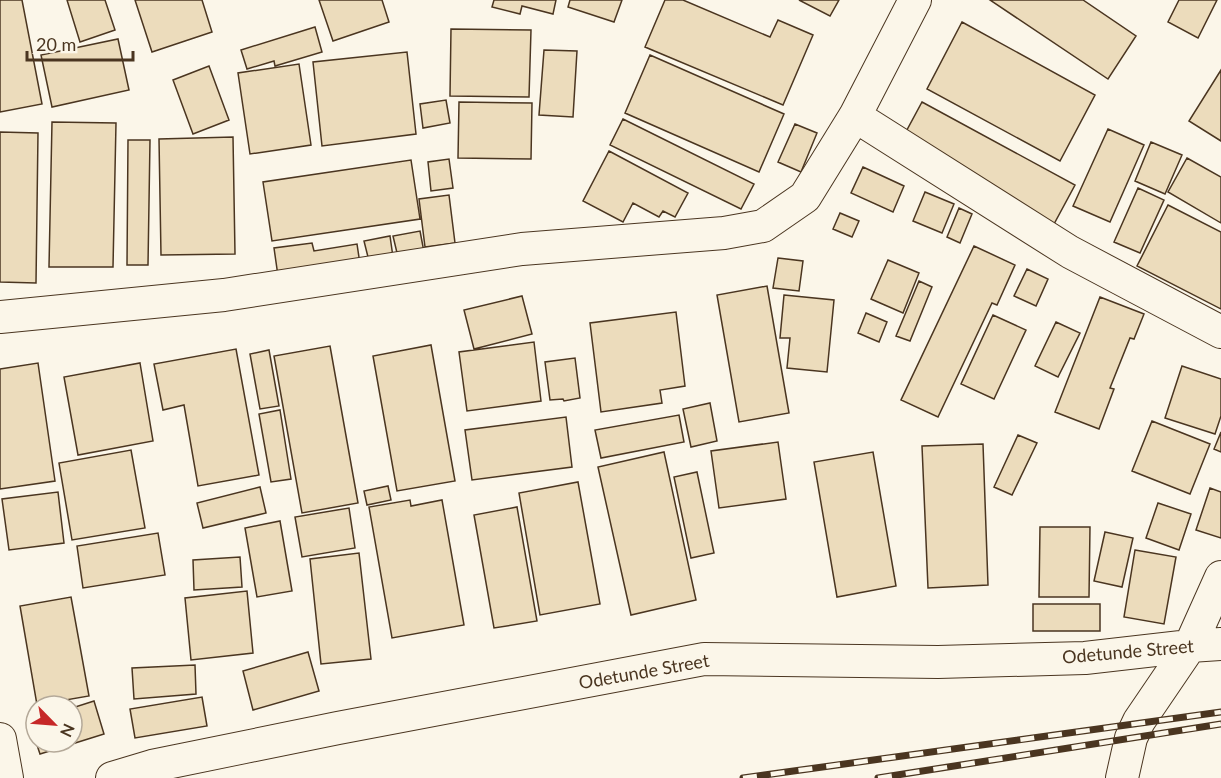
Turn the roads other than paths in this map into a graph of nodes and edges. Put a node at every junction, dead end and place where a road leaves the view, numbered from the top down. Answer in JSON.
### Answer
{"nodes":[{"id":1,"x":915,"y":0,"type":"edge"},
{"id":2,"x":855,"y":116,"type":"junction"},
{"id":3,"x":0,"y":317,"type":"edge"},
{"id":4,"x":1221,"y":332,"type":"edge"},
{"id":5,"x":1221,"y":577,"type":"edge"},
{"id":6,"x":1221,"y":644,"type":"edge"},
{"id":7,"x":1190,"y":646,"type":"junction"},
{"id":8,"x":0,"y":739,"type":"edge"},
{"id":9,"x":7,"y":778,"type":"edge"},
{"id":10,"x":112,"y":778,"type":"edge"},
{"id":11,"x":1122,"y":778,"type":"edge"}],
"edges":[{"from":1,"to":2,"type":"street"},
{"from":2,"to":3,"type":"street"},
{"from":2,"to":4,"type":"street"},
{"from":5,"to":7,"type":"street"},
{"from":6,"to":7,"type":"street","name":"Odetunde Street"},
{"from":7,"to":10,"type":"street","name":"Odetunde Street"},
{"from":7,"to":11,"type":"street"},
{"from":8,"to":9,"type":"street"}]}
